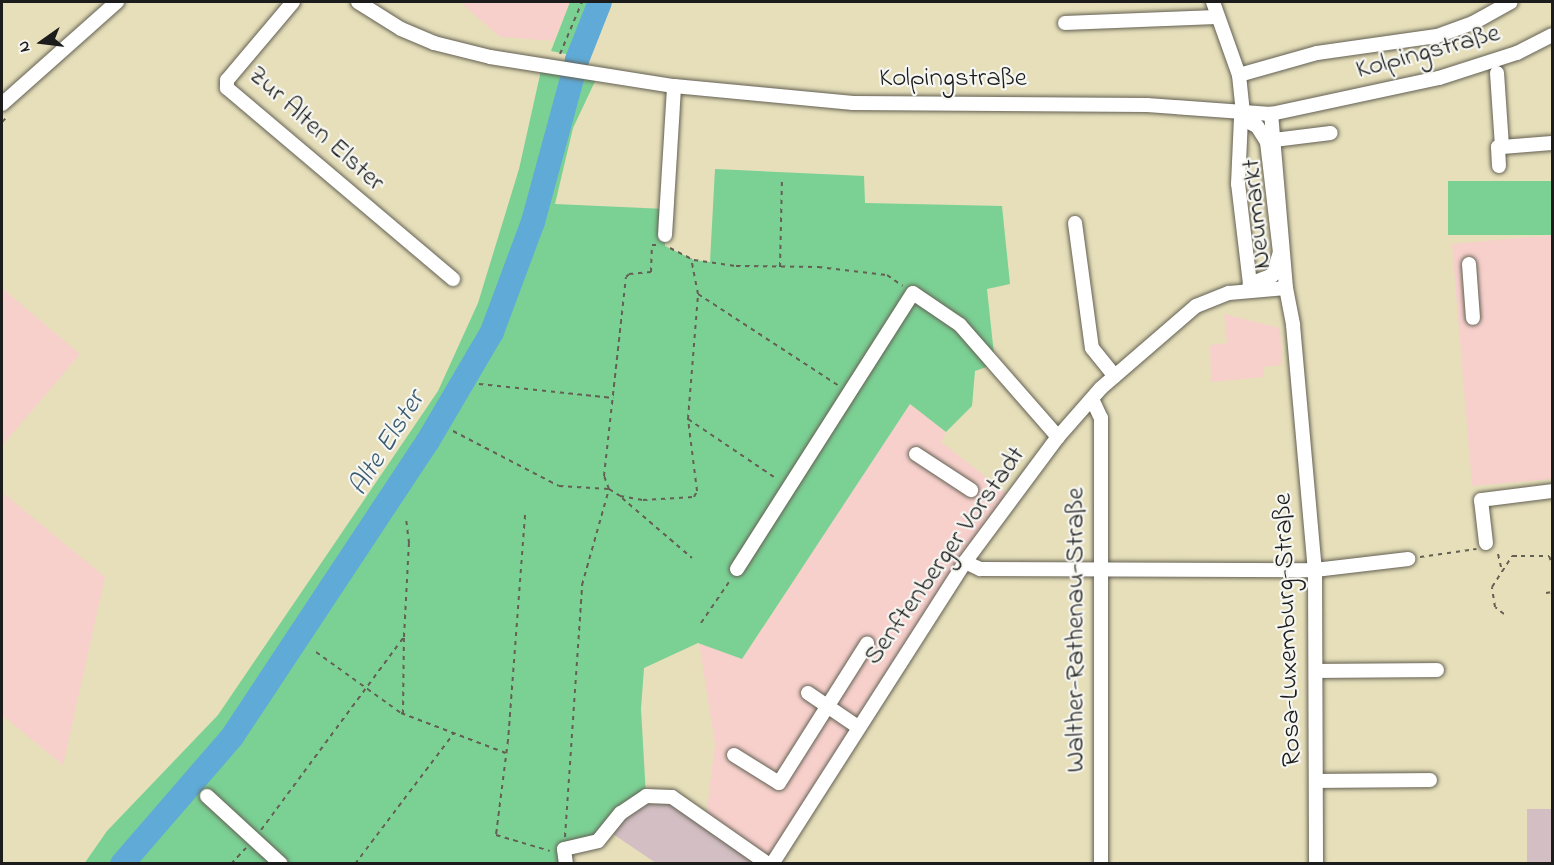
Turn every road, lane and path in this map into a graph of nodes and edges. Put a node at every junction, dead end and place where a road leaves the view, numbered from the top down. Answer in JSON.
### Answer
{"nodes":[{"id":1,"x":117,"y":2,"type":"edge"},
{"id":2,"x":293,"y":2,"type":"edge"},
{"id":3,"x":358,"y":2,"type":"edge"},
{"id":4,"x":582,"y":2,"type":"edge"},
{"id":5,"x":1213,"y":2,"type":"edge"},
{"id":6,"x":1511,"y":2,"type":"edge"},
{"id":7,"x":1216,"y":17,"type":"junction"},
{"id":8,"x":1065,"y":23,"type":"dead end"},
{"id":9,"x":1552,"y":35,"type":"edge"},
{"id":10,"x":554,"y":67,"type":"junction"},
{"id":11,"x":1497,"y":73,"type":"dead end"},
{"id":12,"x":1239,"y":75,"type":"junction"},
{"id":13,"x":674,"y":86,"type":"junction"},
{"id":14,"x":2,"y":103,"type":"edge"},
{"id":15,"x":1271,"y":114,"type":"junction"},
{"id":16,"x":1242,"y":118,"type":"junction"},
{"id":17,"x":1331,"y":133,"type":"dead end"},
{"id":18,"x":1274,"y":140,"type":"junction"},
{"id":19,"x":1552,"y":143,"type":"edge"},
{"id":20,"x":1502,"y":147,"type":"junction"},
{"id":21,"x":1499,"y":166,"type":"dead end"},
{"id":22,"x":782,"y":177,"type":"dead end"},
{"id":23,"x":1075,"y":223,"type":"dead end"},
{"id":24,"x":665,"y":235,"type":"dead end"},
{"id":25,"x":691,"y":259,"type":"junction"},
{"id":26,"x":1469,"y":264,"type":"dead end"},
{"id":27,"x":780,"y":267,"type":"junction"},
{"id":28,"x":453,"y":279,"type":"dead end"},
{"id":29,"x":1286,"y":288,"type":"junction"},
{"id":30,"x":913,"y":293,"type":"junction"},
{"id":31,"x":698,"y":294,"type":"junction"},
{"id":32,"x":1196,"y":306,"type":"joint"},
{"id":33,"x":1473,"y":318,"type":"dead end"},
{"id":34,"x":1115,"y":376,"type":"junction"},
{"id":35,"x":479,"y":384,"type":"dead end"},
{"id":36,"x":849,"y":392,"type":"junction"},
{"id":37,"x":613,"y":398,"type":"junction"},
{"id":38,"x":1092,"y":399,"type":"junction"},
{"id":39,"x":688,"y":418,"type":"junction"},
{"id":40,"x":453,"y":431,"type":"dead end"},
{"id":41,"x":1058,"y":437,"type":"junction"},
{"id":42,"x":916,"y":454,"type":"dead end"},
{"id":43,"x":788,"y":486,"type":"junction"},
{"id":44,"x":609,"y":489,"type":"junction"},
{"id":45,"x":971,"y":490,"type":"dead end"},
{"id":46,"x":1552,"y":492,"type":"edge"},
{"id":47,"x":620,"y":496,"type":"junction"},
{"id":48,"x":525,"y":515,"type":"dead end"},
{"id":49,"x":406,"y":520,"type":"dead end"},
{"id":50,"x":1486,"y":543,"type":"joint"},
{"id":51,"x":1498,"y":554,"type":"dead end"},
{"id":52,"x":692,"y":558,"type":"dead end"},
{"id":53,"x":1408,"y":559,"type":"joint"},
{"id":54,"x":1552,"y":559,"type":"edge"},
{"id":55,"x":965,"y":562,"type":"junction"},
{"id":56,"x":1552,"y":564,"type":"edge"},
{"id":57,"x":737,"y":569,"type":"joint"},
{"id":58,"x":1101,"y":570,"type":"junction"},
{"id":59,"x":1316,"y":570,"type":"junction"},
{"id":60,"x":1502,"y":572,"type":"junction"},
{"id":61,"x":1552,"y":592,"type":"edge"},
{"id":62,"x":1546,"y":593,"type":"dead end"},
{"id":63,"x":1504,"y":614,"type":"dead end"},
{"id":64,"x":701,"y":623,"type":"dead end"},
{"id":65,"x":404,"y":636,"type":"junction"},
{"id":66,"x":867,"y":644,"type":"dead end"},
{"id":67,"x":316,"y":652,"type":"dead end"},
{"id":68,"x":1437,"y":670,"type":"dead end"},
{"id":69,"x":1316,"y":671,"type":"junction"},
{"id":70,"x":364,"y":688,"type":"junction"},
{"id":71,"x":808,"y":693,"type":"dead end"},
{"id":72,"x":826,"y":706,"type":"junction"},
{"id":73,"x":403,"y":714,"type":"junction"},
{"id":74,"x":858,"y":727,"type":"junction"},
{"id":75,"x":454,"y":733,"type":"junction"},
{"id":76,"x":506,"y":753,"type":"junction"},
{"id":77,"x":734,"y":755,"type":"dead end"},
{"id":78,"x":1430,"y":780,"type":"dead end"},
{"id":79,"x":1316,"y":781,"type":"junction"},
{"id":80,"x":207,"y":796,"type":"dead end"},
{"id":81,"x":254,"y":839,"type":"junction"},
{"id":82,"x":565,"y":855,"type":"edge"},
{"id":83,"x":231,"y":864,"type":"edge"},
{"id":84,"x":281,"y":864,"type":"edge"},
{"id":85,"x":355,"y":864,"type":"edge"},
{"id":86,"x":770,"y":864,"type":"edge"},
{"id":87,"x":1101,"y":864,"type":"edge"},
{"id":88,"x":1316,"y":864,"type":"edge"}],
"edges":[{"from":1,"to":14,"type":"street"},
{"from":2,"to":28,"type":"street","name":"Zur Alten Elster"},
{"from":3,"to":10,"type":"street","name":"Kolpingstraße"},
{"from":4,"to":10,"type":"path"},
{"from":5,"to":7,"type":"street"},
{"from":6,"to":12,"type":"street"},
{"from":7,"to":8,"type":"street"},
{"from":7,"to":12,"type":"street"},
{"from":9,"to":15,"type":"street","name":"Kolpingstraße"},
{"from":10,"to":13,"type":"street","name":"Kolpingstraße"},
{"from":11,"to":20,"type":"street"},
{"from":12,"to":16,"type":"street"},
{"from":13,"to":16,"type":"street","name":"Kolpingstraße"},
{"from":13,"to":24,"type":"street"},
{"from":15,"to":16,"type":"street","name":"Kolpingstraße"},
{"from":15,"to":18,"type":"street","name":"Neumarkt"},
{"from":16,"to":16,"type":"street"},
{"from":17,"to":18,"type":"street"},
{"from":18,"to":29,"type":"street","name":"Neumarkt"},
{"from":19,"to":20,"type":"street"},
{"from":20,"to":21,"type":"street"},
{"from":22,"to":27,"type":"path"},
{"from":23,"to":34,"type":"street"},
{"from":25,"to":27,"type":"path"},
{"from":25,"to":31,"type":"path"},
{"from":25,"to":37,"type":"path"},
{"from":26,"to":33,"type":"street"},
{"from":27,"to":30,"type":"path"},
{"from":29,"to":32,"type":"street","name":"Neumarkt"},
{"from":29,"to":59,"type":"street","name":"Rosa-Luxemburg-Straße"},
{"from":30,"to":36,"type":"street"},
{"from":30,"to":41,"type":"street"},
{"from":31,"to":36,"type":"path"},
{"from":31,"to":39,"type":"path"},
{"from":32,"to":34,"type":"street","name":"Senftenberger Vorstadt"},
{"from":34,"to":38,"type":"street","name":"Senftenberger Vorstadt"},
{"from":35,"to":37,"type":"path"},
{"from":36,"to":43,"type":"street"},
{"from":37,"to":44,"type":"path"},
{"from":38,"to":41,"type":"street","name":"Senftenberger Vorstadt"},
{"from":38,"to":58,"type":"street","name":"Walther-Rathenau-Straße"},
{"from":39,"to":43,"type":"path"},
{"from":39,"to":47,"type":"path"},
{"from":40,"to":44,"type":"path"},
{"from":41,"to":55,"type":"street","name":"Senftenberger Vorstadt"},
{"from":42,"to":45,"type":"street"},
{"from":43,"to":57,"type":"street"},
{"from":44,"to":47,"type":"path"},
{"from":44,"to":82,"type":"path"},
{"from":46,"to":50,"type":"street"},
{"from":47,"to":52,"type":"path"},
{"from":48,"to":76,"type":"path"},
{"from":49,"to":65,"type":"path"},
{"from":50,"to":53,"type":"path"},
{"from":51,"to":60,"type":"path"},
{"from":53,"to":59,"type":"street"},
{"from":54,"to":56,"type":"path"},
{"from":54,"to":60,"type":"path"},
{"from":55,"to":58,"type":"street"},
{"from":55,"to":74,"type":"street","name":"Senftenberger Vorstadt"},
{"from":57,"to":64,"type":"path"},
{"from":58,"to":59,"type":"street"},
{"from":58,"to":87,"type":"street","name":"Walther-Rathenau-Straße"},
{"from":59,"to":69,"type":"street","name":"Rosa-Luxemburg-Straße"},
{"from":60,"to":63,"type":"path"},
{"from":61,"to":62,"type":"path"},
{"from":65,"to":70,"type":"path"},
{"from":65,"to":73,"type":"path"},
{"from":66,"to":72,"type":"street"},
{"from":67,"to":70,"type":"path"},
{"from":68,"to":69,"type":"street"},
{"from":69,"to":79,"type":"street","name":"Rosa-Luxemburg-Straße"},
{"from":70,"to":73,"type":"path"},
{"from":70,"to":81,"type":"path"},
{"from":71,"to":72,"type":"street"},
{"from":72,"to":74,"type":"street"},
{"from":72,"to":77,"type":"street"},
{"from":73,"to":75,"type":"path"},
{"from":74,"to":86,"type":"street","name":"Senftenberger Vorstadt"},
{"from":75,"to":76,"type":"path"},
{"from":75,"to":85,"type":"path"},
{"from":76,"to":82,"type":"path"},
{"from":78,"to":79,"type":"street"},
{"from":79,"to":88,"type":"street","name":"Rosa-Luxemburg-Straße"},
{"from":80,"to":81,"type":"street"},
{"from":81,"to":83,"type":"path"},
{"from":81,"to":84,"type":"street"},
{"from":82,"to":86,"type":"street"}]}
